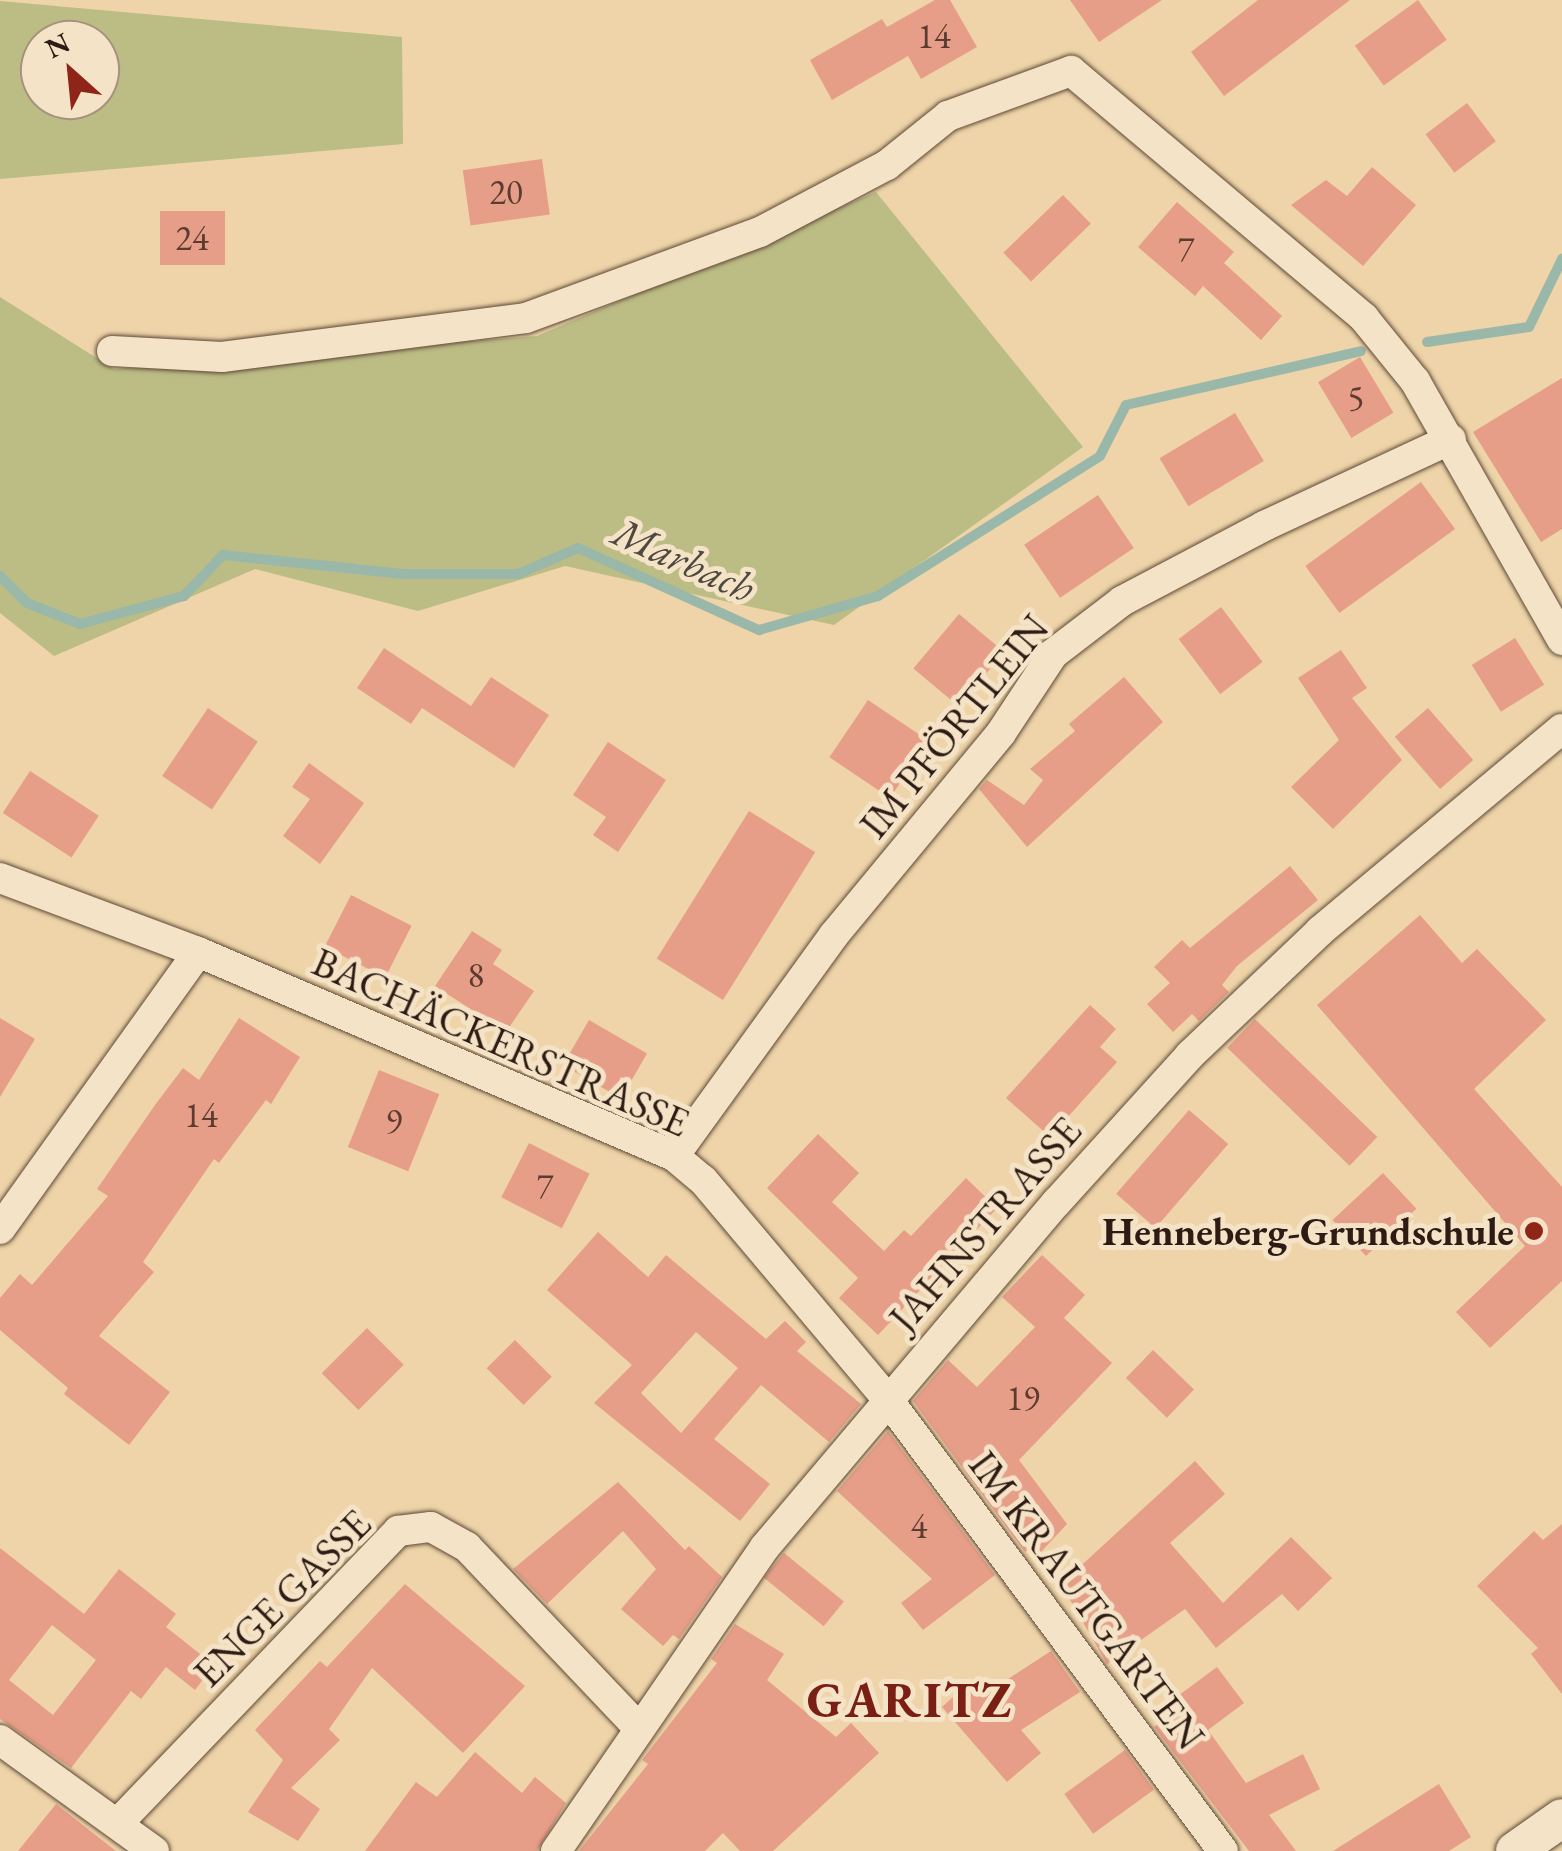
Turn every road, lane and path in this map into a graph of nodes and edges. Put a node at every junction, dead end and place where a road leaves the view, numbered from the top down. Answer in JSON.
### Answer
{"nodes":[{"id":1,"x":112,"y":351,"type":"dead end"},
{"id":2,"x":1451,"y":440,"type":"junction"},
{"id":3,"x":1562,"y":640,"type":"edge"},
{"id":4,"x":1562,"y":729,"type":"edge"},
{"id":5,"x":0,"y":878,"type":"edge"},
{"id":6,"x":198,"y":952,"type":"junction"},
{"id":7,"x":674,"y":1156,"type":"junction"},
{"id":8,"x":0,"y":1230,"type":"edge"},
{"id":9,"x":886,"y":1397,"type":"junction"},
{"id":10,"x":639,"y":1728,"type":"junction"},
{"id":11,"x":0,"y":1740,"type":"edge"},
{"id":12,"x":1562,"y":1818,"type":"edge"},
{"id":13,"x":120,"y":1821,"type":"junction"},
{"id":14,"x":154,"y":1851,"type":"edge"},
{"id":15,"x":556,"y":1851,"type":"edge"},
{"id":16,"x":1223,"y":1851,"type":"edge"},
{"id":17,"x":1515,"y":1851,"type":"edge"}],
"edges":[{"from":1,"to":2,"type":"street"},
{"from":2,"to":3,"type":"street"},
{"from":2,"to":7,"type":"street","name":"IM PFÖRTLEIN"},
{"from":4,"to":9,"type":"street","name":"JAHNSTRASSE"},
{"from":5,"to":6,"type":"street","name":"BACHÄCKERSTRASSE"},
{"from":6,"to":7,"type":"street","name":"BACHÄCKERSTRASSE"},
{"from":6,"to":8,"type":"street"},
{"from":7,"to":9,"type":"street","name":"BACHÄCKERSTRASSE"},
{"from":9,"to":10,"type":"street","name":"JAHNSTRASSE"},
{"from":9,"to":16,"type":"street","name":"IM KRAUTGARTEN"},
{"from":10,"to":13,"type":"street","name":"ENGE GASSE"},
{"from":10,"to":15,"type":"street","name":"JAHNSTRASSE"},
{"from":11,"to":13,"type":"street"},
{"from":12,"to":17,"type":"street"},
{"from":13,"to":14,"type":"street"}]}
